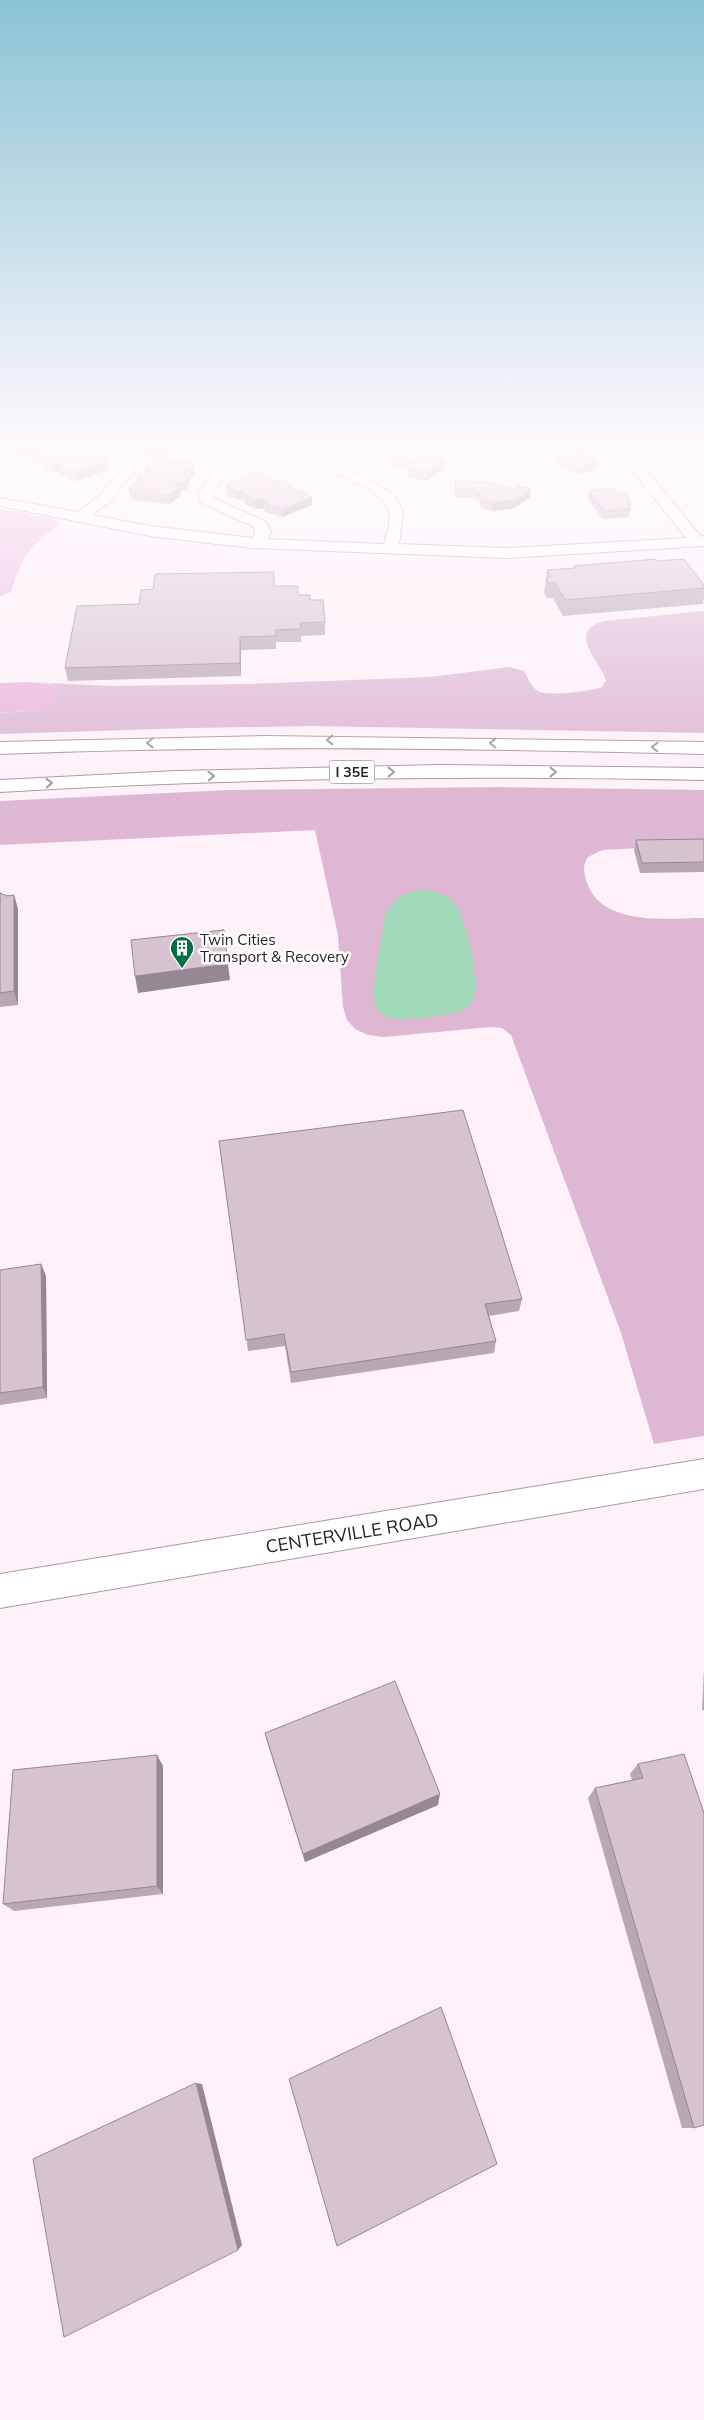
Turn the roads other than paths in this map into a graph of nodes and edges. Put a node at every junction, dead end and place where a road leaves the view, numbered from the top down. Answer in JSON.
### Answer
{"nodes":[{"id":1,"x":0,"y":748,"type":"edge"},
{"id":2,"x":704,"y":748,"type":"edge"},
{"id":3,"x":704,"y":774,"type":"edge"},
{"id":4,"x":0,"y":786,"type":"edge"},
{"id":5,"x":704,"y":1474,"type":"edge"},
{"id":6,"x":0,"y":1591,"type":"edge"}],
"edges":[{"from":2,"to":1,"type":"main road","number":"I 35E","one_way":true},
{"from":4,"to":3,"type":"main road","number":"I 35E","one_way":true},
{"from":5,"to":6,"type":"main road","name":"CENTERVILLE ROAD"}]}
